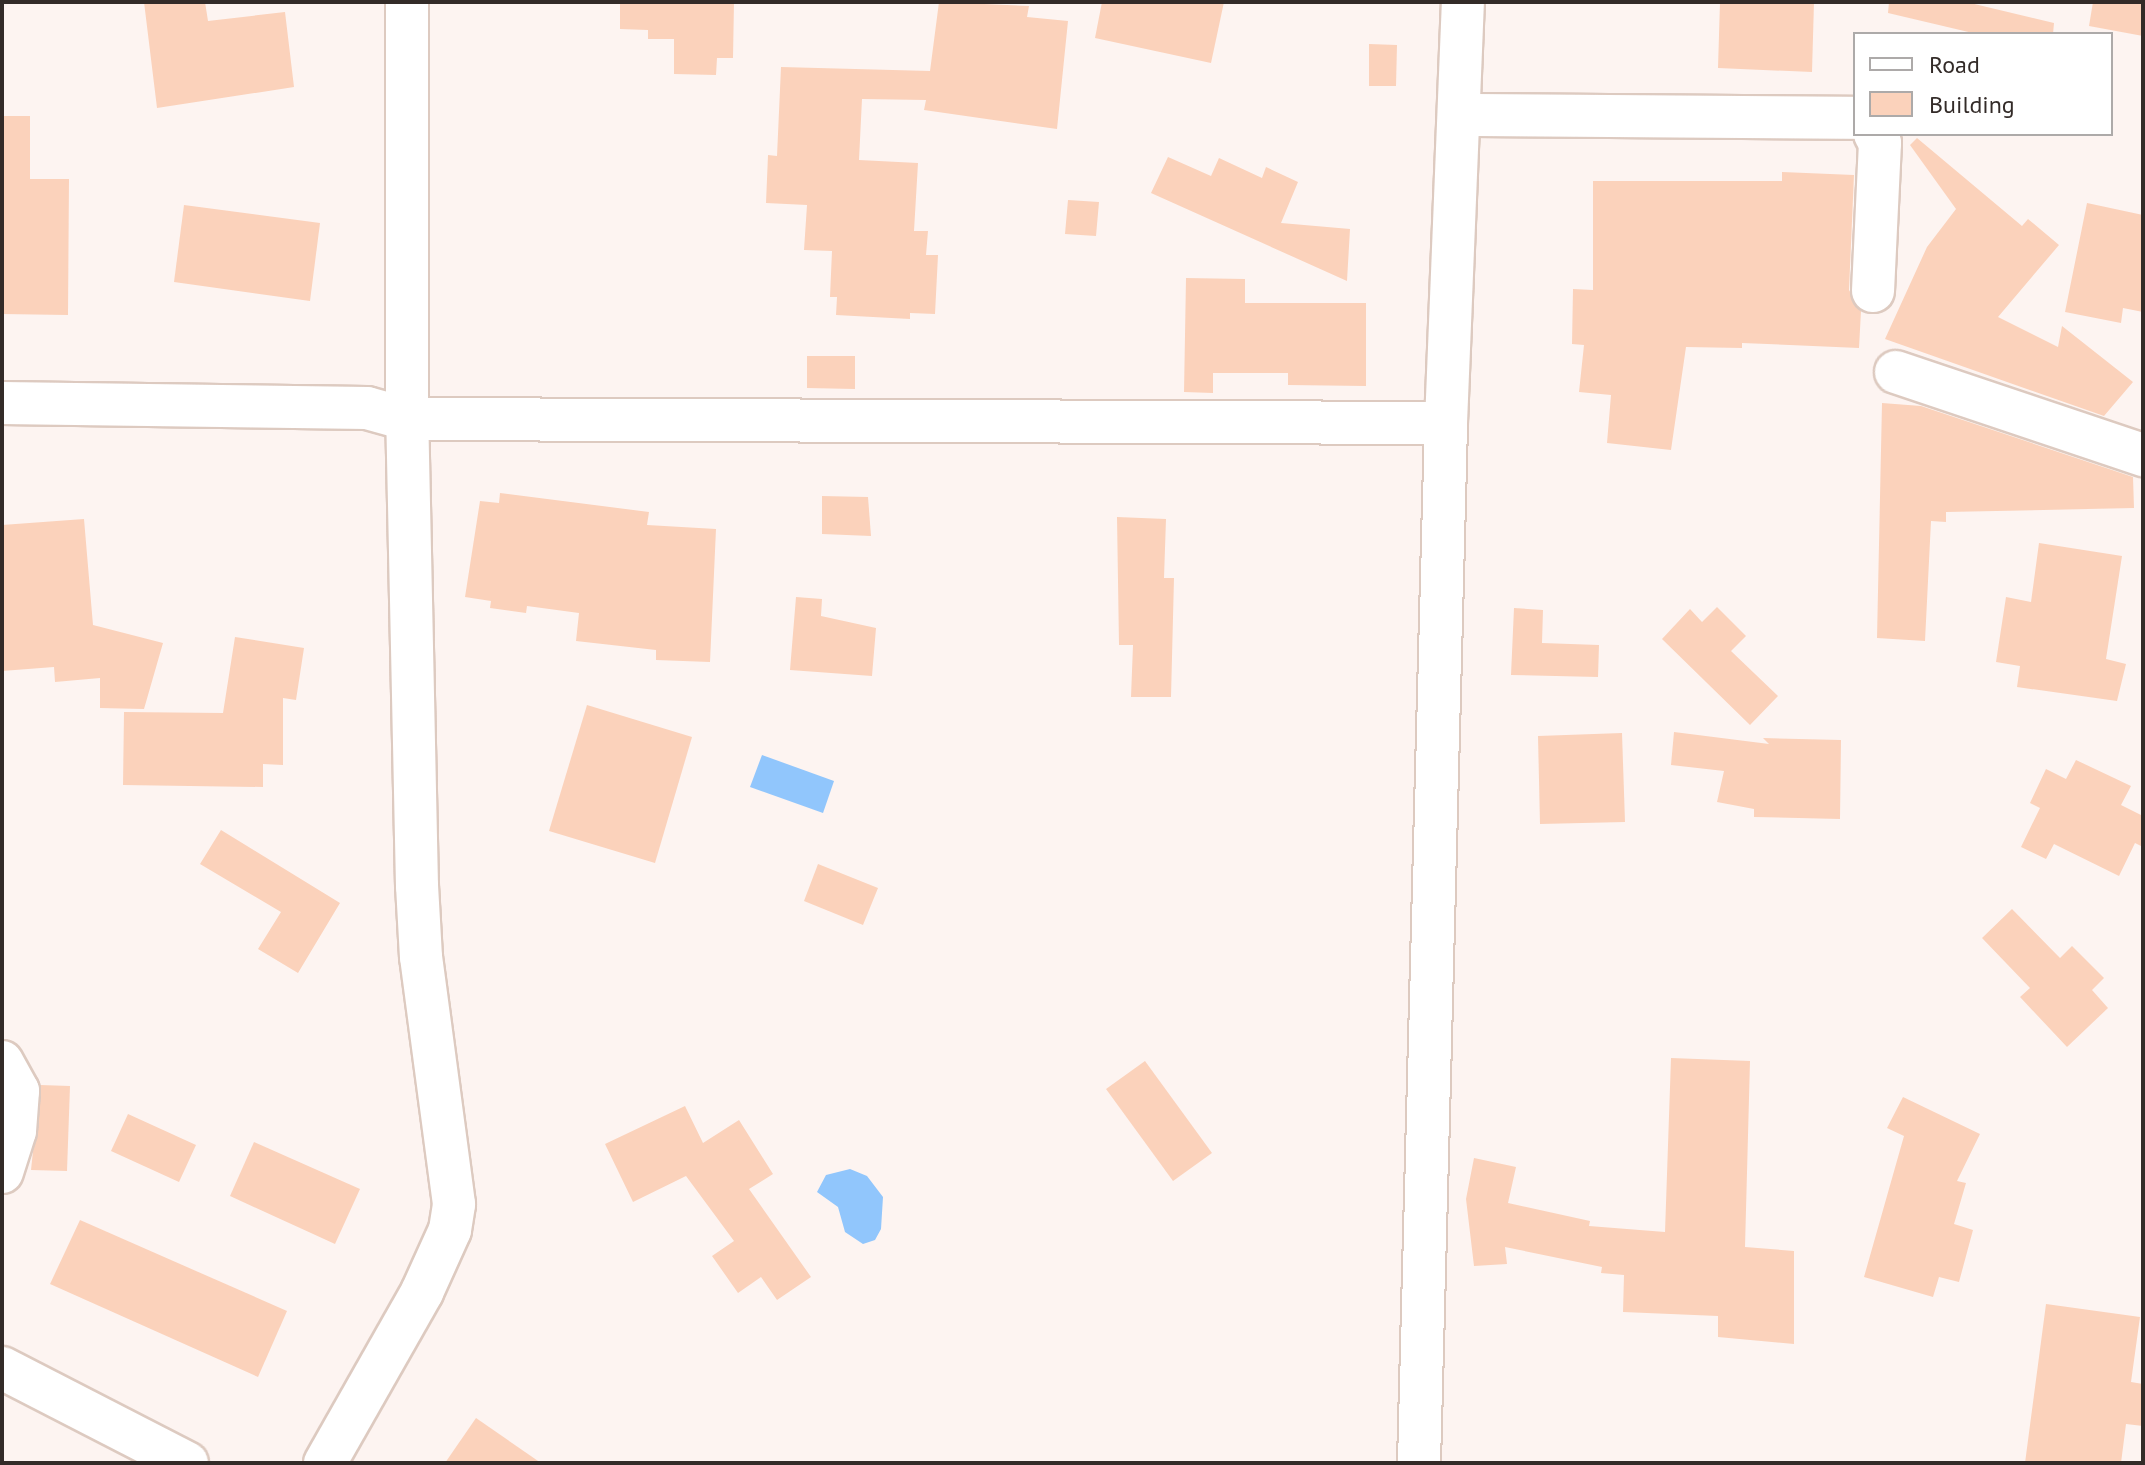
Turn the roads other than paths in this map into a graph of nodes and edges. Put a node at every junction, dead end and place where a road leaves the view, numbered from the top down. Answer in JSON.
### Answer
{"nodes":[{"id":1,"x":407,"y":2,"type":"edge"},
{"id":2,"x":1463,"y":2,"type":"edge"},
{"id":3,"x":1463,"y":115,"type":"junction"},
{"id":4,"x":1853,"y":118,"type":"edge"},
{"id":5,"x":1876,"y":136,"type":"edge"},
{"id":6,"x":1873,"y":291,"type":"dead end"},
{"id":7,"x":1896,"y":372,"type":"dead end"},
{"id":8,"x":2,"y":403,"type":"edge"},
{"id":9,"x":407,"y":419,"type":"junction"},
{"id":10,"x":1446,"y":423,"type":"junction"},
{"id":11,"x":2143,"y":455,"type":"edge"},
{"id":12,"x":2,"y":1062,"type":"edge"},
{"id":13,"x":2,"y":1172,"type":"edge"},
{"id":14,"x":2,"y":1368,"type":"edge"},
{"id":15,"x":187,"y":1463,"type":"edge"},
{"id":16,"x":325,"y":1463,"type":"edge"},
{"id":17,"x":1419,"y":1463,"type":"edge"}],
"edges":[{"from":1,"to":9,"type":"street"},
{"from":2,"to":3,"type":"street"},
{"from":3,"to":4,"type":"street"},
{"from":3,"to":10,"type":"street"},
{"from":5,"to":6,"type":"street"},
{"from":7,"to":11,"type":"street"},
{"from":8,"to":9,"type":"street"},
{"from":9,"to":10,"type":"street"},
{"from":9,"to":16,"type":"street"},
{"from":10,"to":17,"type":"street"},
{"from":12,"to":13,"type":"street"},
{"from":14,"to":15,"type":"street"}]}
